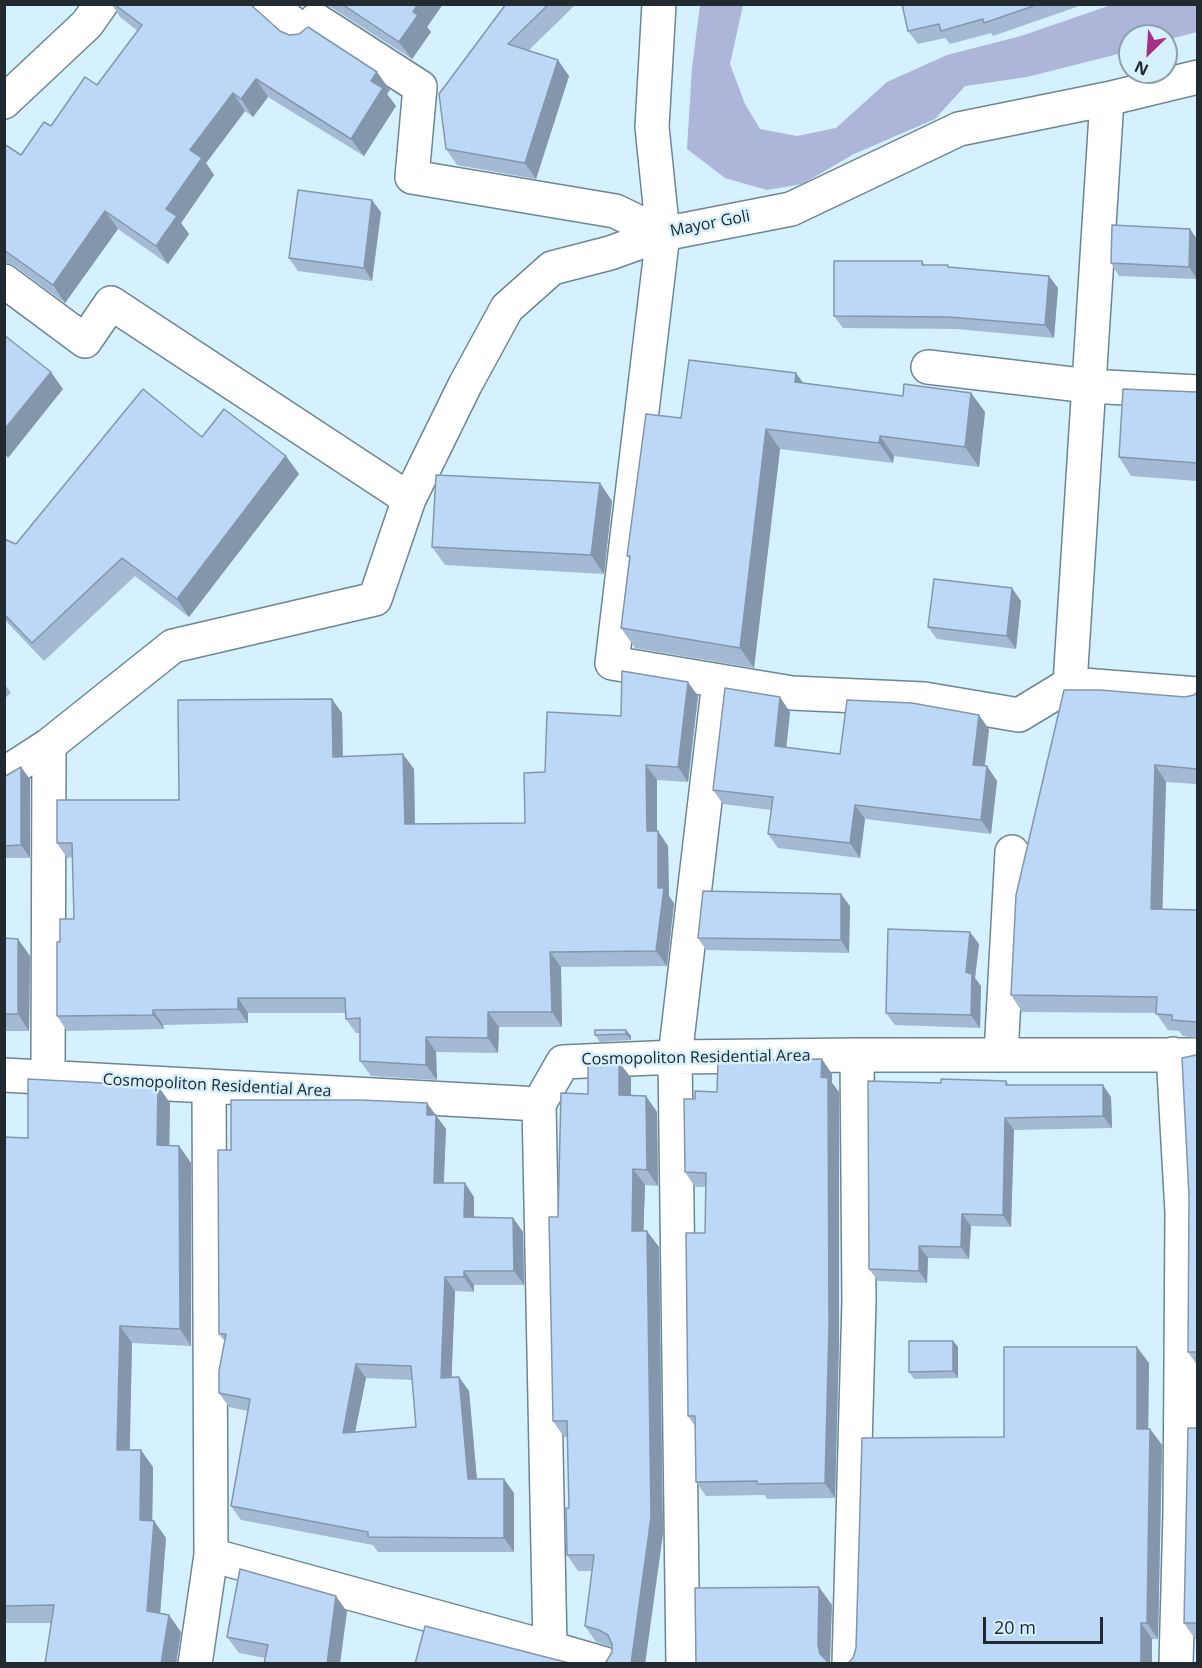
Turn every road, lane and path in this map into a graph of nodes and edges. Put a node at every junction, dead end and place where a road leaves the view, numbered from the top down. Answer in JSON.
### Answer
{"nodes":[{"id":1,"x":101,"y":4,"type":"edge"},
{"id":2,"x":270,"y":4,"type":"edge"},
{"id":3,"x":659,"y":4,"type":"edge"},
{"id":4,"x":1197,"y":77,"type":"edge"},
{"id":5,"x":1107,"y":99,"type":"junction"},
{"id":6,"x":4,"y":102,"type":"edge"},
{"id":7,"x":663,"y":234,"type":"junction"},
{"id":8,"x":4,"y":281,"type":"edge"},
{"id":9,"x":928,"y":367,"type":"dead end"},
{"id":10,"x":1089,"y":386,"type":"junction"},
{"id":11,"x":1197,"y":392,"type":"edge"},
{"id":12,"x":409,"y":499,"type":"junction"},
{"id":13,"x":719,"y":681,"type":"junction"},
{"id":14,"x":1070,"y":684,"type":"junction"},
{"id":15,"x":1197,"y":694,"type":"edge"},
{"id":16,"x":49,"y":745,"type":"junction"},
{"id":17,"x":6,"y":772,"type":"edge"},
{"id":18,"x":1012,"y":852,"type":"dead end"},
{"id":19,"x":1001,"y":1054,"type":"junction"},
{"id":20,"x":1185,"y":1054,"type":"edge"},
{"id":21,"x":857,"y":1055,"type":"junction"},
{"id":22,"x":675,"y":1057,"type":"junction"},
{"id":23,"x":4,"y":1075,"type":"edge"},
{"id":24,"x":48,"y":1077,"type":"junction"},
{"id":25,"x":209,"y":1086,"type":"junction"},
{"id":26,"x":539,"y":1104,"type":"junction"},
{"id":27,"x":211,"y":1555,"type":"junction"},
{"id":28,"x":550,"y":1648,"type":"junction"},
{"id":29,"x":195,"y":1664,"type":"edge"},
{"id":30,"x":605,"y":1664,"type":"edge"},
{"id":31,"x":683,"y":1664,"type":"edge"},
{"id":32,"x":849,"y":1664,"type":"edge"},
{"id":33,"x":1176,"y":1664,"type":"edge"}],
"edges":[{"from":1,"to":6,"type":"street"},
{"from":2,"to":7,"type":"street","name":"Mayor Goli"},
{"from":3,"to":7,"type":"street"},
{"from":4,"to":5,"type":"street","name":"Mayor Goli"},
{"from":5,"to":7,"type":"street","name":"Mayor Goli"},
{"from":5,"to":10,"type":"street"},
{"from":7,"to":12,"type":"street"},
{"from":7,"to":13,"type":"street"},
{"from":8,"to":12,"type":"street"},
{"from":9,"to":10,"type":"street"},
{"from":10,"to":11,"type":"street"},
{"from":10,"to":14,"type":"street"},
{"from":12,"to":16,"type":"street"},
{"from":13,"to":14,"type":"street"},
{"from":13,"to":22,"type":"street"},
{"from":14,"to":15,"type":"street"},
{"from":16,"to":17,"type":"street"},
{"from":16,"to":24,"type":"street"},
{"from":18,"to":19,"type":"street"},
{"from":19,"to":20,"type":"street","name":"Cosmopoliton Residential Area"},
{"from":19,"to":21,"type":"street","name":"Cosmopoliton Residential Area"},
{"from":20,"to":33,"type":"street"},
{"from":21,"to":22,"type":"street","name":"Cosmopoliton Residential Area"},
{"from":21,"to":32,"type":"street"},
{"from":22,"to":26,"type":"street","name":"Cosmopoliton Residential Area"},
{"from":22,"to":31,"type":"street"},
{"from":23,"to":24,"type":"street","name":"Cosmopoliton Residential Area"},
{"from":24,"to":25,"type":"street","name":"Cosmopoliton Residential Area"},
{"from":25,"to":26,"type":"street","name":"Cosmopoliton Residential Area"},
{"from":25,"to":27,"type":"street"},
{"from":26,"to":28,"type":"street"},
{"from":27,"to":28,"type":"street"},
{"from":27,"to":29,"type":"street"},
{"from":28,"to":30,"type":"street"}]}
